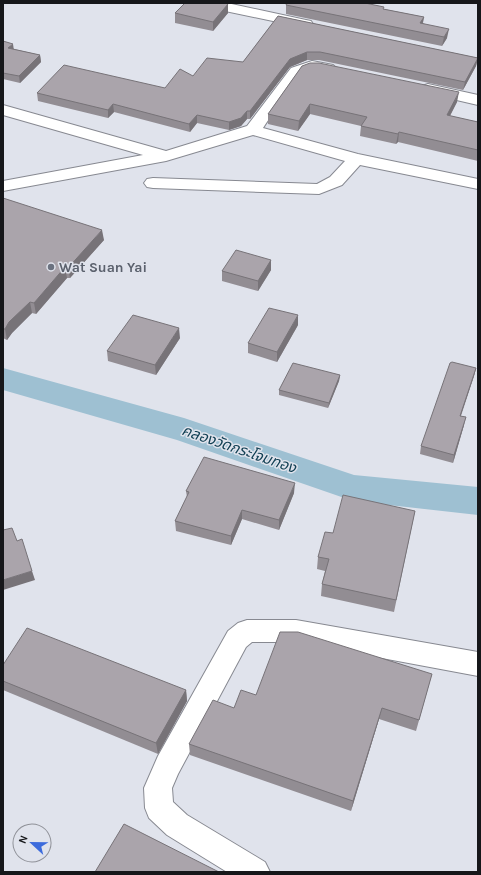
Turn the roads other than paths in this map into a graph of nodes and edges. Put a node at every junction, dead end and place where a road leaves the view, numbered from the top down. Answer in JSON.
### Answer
{"nodes":[{"id":1,"x":206,"y":3,"type":"edge"},
{"id":2,"x":319,"y":26,"type":"edge"},
{"id":3,"x":341,"y":71,"type":"edge"},
{"id":4,"x":410,"y":85,"type":"edge"},
{"id":5,"x":478,"y":100,"type":"edge"},
{"id":6,"x":3,"y":110,"type":"edge"},
{"id":7,"x":253,"y":130,"type":"junction"},
{"id":8,"x":166,"y":156,"type":"junction"},
{"id":9,"x":356,"y":158,"type":"junction"},
{"id":10,"x":153,"y":183,"type":"dead end"},
{"id":11,"x":478,"y":184,"type":"edge"},
{"id":12,"x":3,"y":186,"type":"edge"},
{"id":13,"x":478,"y":664,"type":"edge"},
{"id":14,"x":255,"y":872,"type":"edge"}],
"edges":[{"from":1,"to":2,"type":"street"},
{"from":3,"to":7,"type":"street"},
{"from":4,"to":5,"type":"street"},
{"from":6,"to":8,"type":"street"},
{"from":7,"to":8,"type":"street"},
{"from":7,"to":9,"type":"street"},
{"from":8,"to":12,"type":"street"},
{"from":9,"to":10,"type":"street"},
{"from":9,"to":11,"type":"street"},
{"from":13,"to":14,"type":"street"}]}
